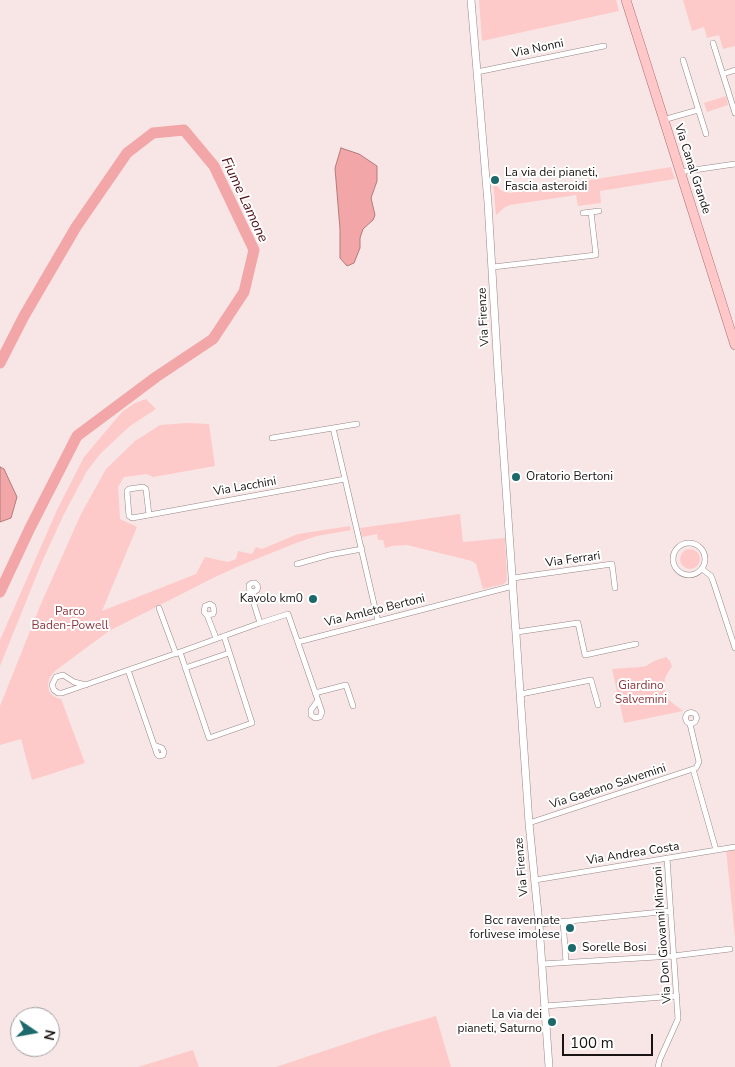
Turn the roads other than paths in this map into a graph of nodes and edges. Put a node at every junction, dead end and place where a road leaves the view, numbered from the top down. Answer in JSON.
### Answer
{"nodes":[{"id":1,"x":471,"y":0,"type":"edge"},
{"id":2,"x":626,"y":0,"type":"edge"},
{"id":3,"x":713,"y":43,"type":"dead end"},
{"id":4,"x":604,"y":46,"type":"dead end"},
{"id":5,"x":683,"y":60,"type":"dead end"},
{"id":6,"x":735,"y":70,"type":"edge"},
{"id":7,"x":477,"y":72,"type":"junction"},
{"id":8,"x":722,"y":74,"type":"junction"},
{"id":9,"x":698,"y":110,"type":"junction"},
{"id":10,"x":735,"y":113,"type":"edge"},
{"id":11,"x":663,"y":120,"type":"junction"},
{"id":12,"x":706,"y":134,"type":"dead end"},
{"id":13,"x":735,"y":164,"type":"edge"},
{"id":14,"x":680,"y":172,"type":"junction"},
{"id":15,"x":599,"y":211,"type":"dead end"},
{"id":16,"x":591,"y":212,"type":"junction"},
{"id":17,"x":583,"y":213,"type":"dead end"},
{"id":18,"x":493,"y":267,"type":"junction"},
{"id":19,"x":735,"y":345,"type":"edge"},
{"id":20,"x":357,"y":424,"type":"dead end"},
{"id":21,"x":333,"y":428,"type":"junction"},
{"id":22,"x":272,"y":438,"type":"dead end"},
{"id":23,"x":345,"y":479,"type":"junction"},
{"id":24,"x":149,"y":515,"type":"junction"},
{"id":25,"x":362,"y":549,"type":"junction"},
{"id":26,"x":297,"y":564,"type":"dead end"},
{"id":27,"x":702,"y":569,"type":"junction"},
{"id":28,"x":513,"y":578,"type":"junction"},
{"id":29,"x":514,"y":586,"type":"junction"},
{"id":30,"x":615,"y":588,"type":"dead end"},
{"id":31,"x":250,"y":591,"type":"dead end"},
{"id":32,"x":159,"y":608,"type":"dead end"},
{"id":33,"x":207,"y":615,"type":"dead end"},
{"id":34,"x":378,"y":621,"type":"junction"},
{"id":35,"x":260,"y":623,"type":"junction"},
{"id":36,"x":516,"y":632,"type":"junction"},
{"id":37,"x":224,"y":636,"type":"junction"},
{"id":38,"x":216,"y":638,"type":"junction"},
{"id":39,"x":298,"y":642,"type":"junction"},
{"id":40,"x":636,"y":644,"type":"dead end"},
{"id":41,"x":735,"y":648,"type":"edge"},
{"id":42,"x":178,"y":653,"type":"junction"},
{"id":43,"x":229,"y":653,"type":"junction"},
{"id":44,"x":185,"y":668,"type":"junction"},
{"id":45,"x":128,"y":670,"type":"junction"},
{"id":46,"x":86,"y":685,"type":"junction"},
{"id":47,"x":316,"y":693,"type":"junction"},
{"id":48,"x":521,"y":694,"type":"junction"},
{"id":49,"x":318,"y":700,"type":"dead end"},
{"id":50,"x":598,"y":705,"type":"dead end"},
{"id":51,"x":353,"y":706,"type":"dead end"},
{"id":52,"x":690,"y":724,"type":"dead end"},
{"id":53,"x":154,"y":745,"type":"dead end"},
{"id":54,"x":693,"y":769,"type":"junction"},
{"id":55,"x":529,"y":823,"type":"junction"},
{"id":56,"x":735,"y":847,"type":"edge"},
{"id":57,"x":716,"y":850,"type":"junction"},
{"id":58,"x":667,"y":858,"type":"junction"},
{"id":59,"x":535,"y":880,"type":"junction"},
{"id":60,"x":671,"y":911,"type":"junction"},
{"id":61,"x":563,"y":921,"type":"junction"},
{"id":62,"x":539,"y":924,"type":"junction"},
{"id":63,"x":730,"y":949,"type":"dead end"},
{"id":64,"x":673,"y":956,"type":"junction"},
{"id":65,"x":566,"y":962,"type":"junction"},
{"id":66,"x":542,"y":964,"type":"junction"},
{"id":67,"x":677,"y":996,"type":"junction"},
{"id":68,"x":545,"y":1006,"type":"junction"},
{"id":69,"x":549,"y":1067,"type":"edge"},
{"id":70,"x":658,"y":1067,"type":"edge"}],
"edges":[{"from":1,"to":7,"type":"street","name":"Via Firenze"},
{"from":2,"to":11,"type":"main road","name":"Via Canal Grande"},
{"from":3,"to":8,"type":"street"},
{"from":4,"to":7,"type":"street","name":"Via Nonni"},
{"from":5,"to":9,"type":"street"},
{"from":6,"to":8,"type":"street"},
{"from":7,"to":18,"type":"street","name":"Via Firenze"},
{"from":8,"to":10,"type":"street"},
{"from":9,"to":11,"type":"street"},
{"from":9,"to":12,"type":"street"},
{"from":11,"to":14,"type":"main road","name":"Via Canal Grande"},
{"from":13,"to":14,"type":"street"},
{"from":14,"to":19,"type":"main road","name":"Via Canal Grande"},
{"from":15,"to":16,"type":"street"},
{"from":16,"to":17,"type":"street"},
{"from":16,"to":18,"type":"street"},
{"from":18,"to":28,"type":"street","name":"Via Firenze"},
{"from":20,"to":21,"type":"street"},
{"from":21,"to":22,"type":"street"},
{"from":21,"to":23,"type":"street"},
{"from":23,"to":24,"type":"street","name":"Via Lacchini"},
{"from":23,"to":25,"type":"street"},
{"from":24,"to":24,"type":"street","name":"Via Lacchini"},
{"from":25,"to":26,"type":"street"},
{"from":25,"to":34,"type":"street"},
{"from":27,"to":27,"type":"street"},
{"from":27,"to":41,"type":"street"},
{"from":28,"to":29,"type":"street","name":"Via Firenze"},
{"from":28,"to":30,"type":"street","name":"Via Ferrari"},
{"from":29,"to":34,"type":"street","name":"Via Amleto Bertoni"},
{"from":29,"to":36,"type":"street","name":"Via Firenze"},
{"from":31,"to":35,"type":"street"},
{"from":32,"to":42,"type":"street"},
{"from":33,"to":38,"type":"street"},
{"from":34,"to":39,"type":"street","name":"Via Amleto Bertoni"},
{"from":35,"to":37,"type":"street"},
{"from":35,"to":39,"type":"street"},
{"from":36,"to":40,"type":"street"},
{"from":36,"to":48,"type":"street","name":"Via Firenze"},
{"from":37,"to":38,"type":"street"},
{"from":37,"to":43,"type":"street"},
{"from":38,"to":42,"type":"street"},
{"from":39,"to":47,"type":"street"},
{"from":42,"to":44,"type":"street"},
{"from":42,"to":45,"type":"street"},
{"from":43,"to":44,"type":"street"},
{"from":43,"to":44,"type":"street"},
{"from":45,"to":46,"type":"street"},
{"from":45,"to":53,"type":"street"},
{"from":46,"to":46,"type":"street"},
{"from":47,"to":49,"type":"street"},
{"from":47,"to":51,"type":"street"},
{"from":48,"to":50,"type":"street"},
{"from":48,"to":55,"type":"street","name":"Via Firenze"},
{"from":52,"to":54,"type":"street"},
{"from":54,"to":55,"type":"street","name":"Via Gaetano Salvemini"},
{"from":54,"to":57,"type":"street"},
{"from":55,"to":59,"type":"street","name":"Via Firenze"},
{"from":56,"to":57,"type":"street","name":"Via Andrea Costa"},
{"from":57,"to":58,"type":"street","name":"Via Andrea Costa"},
{"from":58,"to":59,"type":"street","name":"Via Andrea Costa"},
{"from":58,"to":60,"type":"street","name":"Via Don Giovanni Minzoni"},
{"from":59,"to":62,"type":"street","name":"Via Firenze"},
{"from":60,"to":61,"type":"street"},
{"from":60,"to":64,"type":"street","name":"Via Don Giovanni Minzoni"},
{"from":61,"to":62,"type":"street"},
{"from":61,"to":65,"type":"street"},
{"from":62,"to":66,"type":"street","name":"Via Firenze"},
{"from":63,"to":64,"type":"street"},
{"from":64,"to":65,"type":"street"},
{"from":64,"to":67,"type":"street","name":"Via Don Giovanni Minzoni"},
{"from":65,"to":66,"type":"street"},
{"from":66,"to":68,"type":"street","name":"Via Firenze"},
{"from":67,"to":68,"type":"street"},
{"from":67,"to":70,"type":"street","name":"Via Don Giovanni Minzoni"},
{"from":68,"to":69,"type":"street","name":"Via Firenze"}]}
